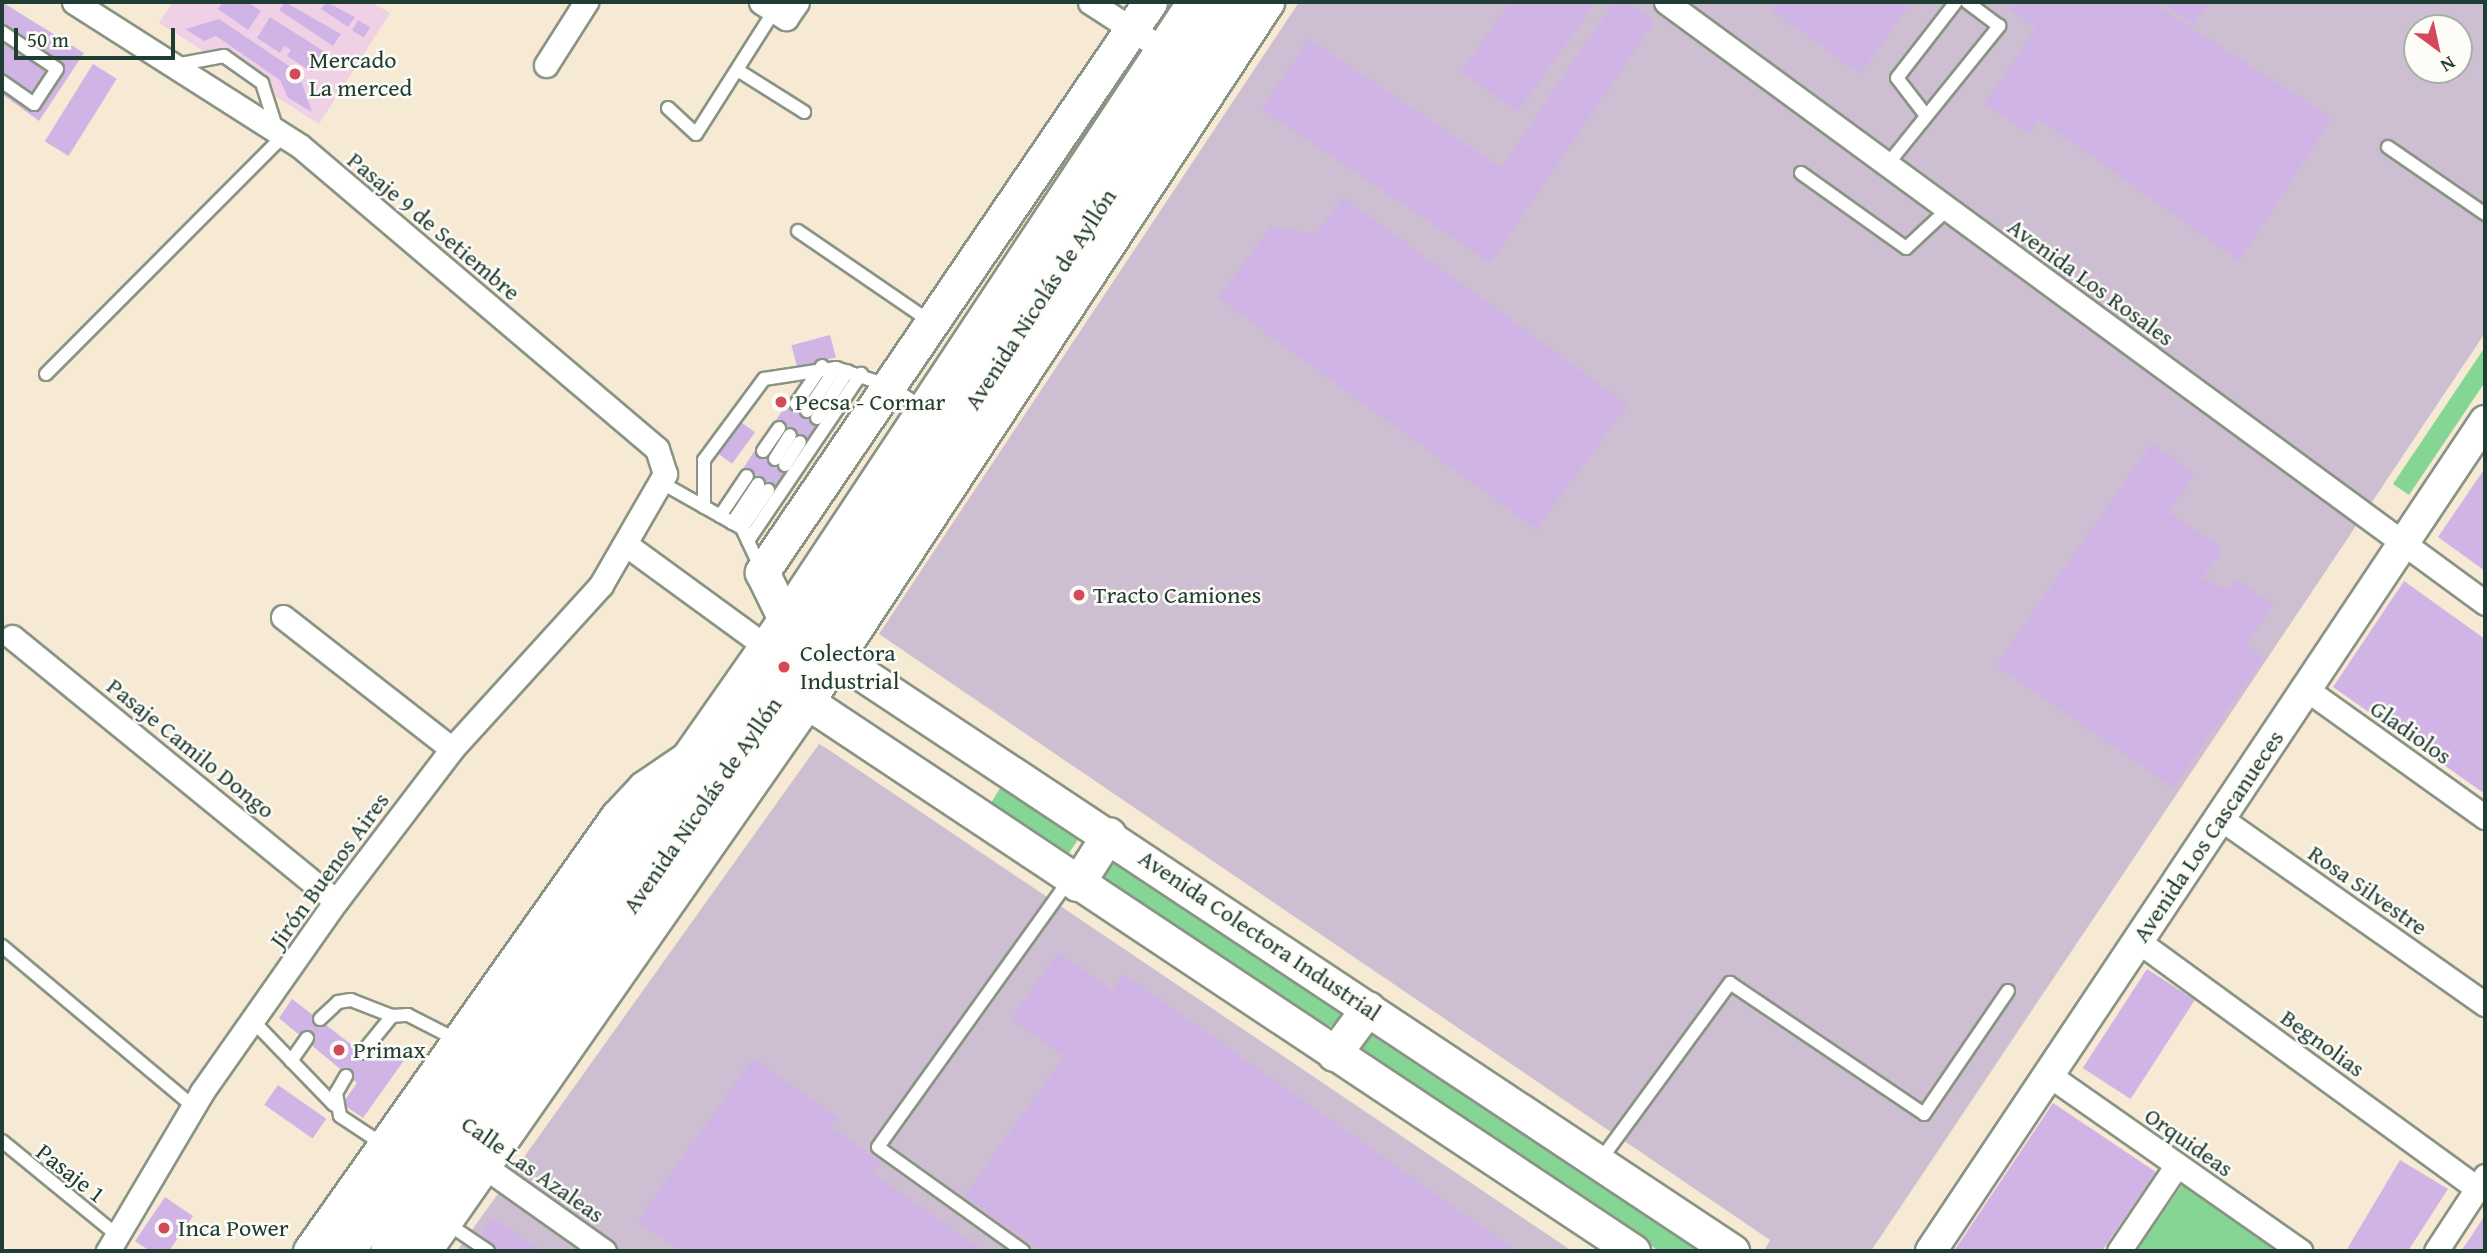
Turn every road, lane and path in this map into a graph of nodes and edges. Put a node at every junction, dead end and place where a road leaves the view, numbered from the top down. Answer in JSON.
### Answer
{"nodes":[{"id":1,"x":74,"y":2,"type":"edge"},
{"id":2,"x":586,"y":2,"type":"edge"},
{"id":3,"x":1090,"y":2,"type":"edge"},
{"id":4,"x":1196,"y":2,"type":"edge"},
{"id":5,"x":1235,"y":2,"type":"edge"},
{"id":6,"x":1267,"y":2,"type":"edge"},
{"id":7,"x":1666,"y":2,"type":"edge"},
{"id":8,"x":1956,"y":2,"type":"edge"},
{"id":9,"x":1967,"y":2,"type":"edge"},
{"id":10,"x":779,"y":8,"type":"edge"},
{"id":11,"x":1141,"y":15,"type":"edge"},
{"id":12,"x":2,"y":32,"type":"edge"},
{"id":13,"x":1164,"y":50,"type":"junction"},
{"id":14,"x":546,"y":65,"type":"dead end"},
{"id":15,"x":174,"y":66,"type":"junction"},
{"id":16,"x":739,"y":71,"type":"junction"},
{"id":17,"x":2,"y":82,"type":"edge"},
{"id":18,"x":668,"y":108,"type":"dead end"},
{"id":19,"x":804,"y":112,"type":"dead end"},
{"id":20,"x":1924,"y":113,"type":"junction"},
{"id":21,"x":280,"y":133,"type":"junction"},
{"id":22,"x":2388,"y":147,"type":"dead end"},
{"id":23,"x":1887,"y":165,"type":"junction"},
{"id":24,"x":1801,"y":173,"type":"dead end"},
{"id":25,"x":1948,"y":209,"type":"junction"},
{"id":26,"x":2485,"y":214,"type":"edge"},
{"id":27,"x":798,"y":231,"type":"dead end"},
{"id":28,"x":931,"y":323,"type":"junction"},
{"id":29,"x":822,"y":366,"type":"junction"},
{"id":30,"x":46,"y":374,"type":"dead end"},
{"id":31,"x":859,"y":375,"type":"junction"},
{"id":32,"x":939,"y":421,"type":"junction"},
{"id":33,"x":2485,"y":421,"type":"edge"},
{"id":34,"x":774,"y":458,"type":"joint"},
{"id":35,"x":662,"y":483,"type":"junction"},
{"id":36,"x":704,"y":507,"type":"junction"},
{"id":37,"x":720,"y":516,"type":"junction"},
{"id":38,"x":737,"y":526,"type":"junction"},
{"id":39,"x":748,"y":541,"type":"junction"},
{"id":40,"x":2404,"y":544,"type":"junction"},
{"id":41,"x":628,"y":546,"type":"junction"},
{"id":42,"x":762,"y":572,"type":"junction"},
{"id":43,"x":2485,"y":603,"type":"edge"},
{"id":44,"x":283,"y":617,"type":"dead end"},
{"id":45,"x":12,"y":637,"type":"dead end"},
{"id":46,"x":792,"y":647,"type":"junction"},
{"id":47,"x":2306,"y":689,"type":"junction"},
{"id":48,"x":796,"y":694,"type":"junction"},
{"id":49,"x":452,"y":749,"type":"junction"},
{"id":50,"x":2485,"y":817,"type":"edge"},
{"id":51,"x":2220,"y":818,"type":"junction"},
{"id":52,"x":1109,"y":834,"type":"junction"},
{"id":53,"x":1074,"y":881,"type":"junction"},
{"id":54,"x":336,"y":901,"type":"junction"},
{"id":55,"x":2138,"y":941,"type":"junction"},
{"id":56,"x":2,"y":946,"type":"edge"},
{"id":57,"x":2008,"y":991,"type":"dead end"},
{"id":58,"x":2485,"y":1004,"type":"edge"},
{"id":59,"x":1368,"y":1007,"type":"junction"},
{"id":60,"x":392,"y":1016,"type":"junction"},
{"id":61,"x":320,"y":1019,"type":"dead end"},
{"id":62,"x":253,"y":1020,"type":"junction"},
{"id":63,"x":307,"y":1038,"type":"dead end"},
{"id":64,"x":471,"y":1048,"type":"junction"},
{"id":65,"x":362,"y":1053,"type":"dead end"},
{"id":66,"x":1334,"y":1054,"type":"junction"},
{"id":67,"x":291,"y":1061,"type":"junction"},
{"id":68,"x":2049,"y":1075,"type":"junction"},
{"id":69,"x":346,"y":1076,"type":"dead end"},
{"id":70,"x":334,"y":1105,"type":"junction"},
{"id":71,"x":193,"y":1106,"type":"junction"},
{"id":72,"x":431,"y":1129,"type":"junction"},
{"id":73,"x":2,"y":1142,"type":"edge"},
{"id":74,"x":397,"y":1153,"type":"junction"},
{"id":75,"x":472,"y":1158,"type":"junction"},
{"id":76,"x":1599,"y":1162,"type":"junction"},
{"id":77,"x":2177,"y":1166,"type":"junction"},
{"id":78,"x":2481,"y":1182,"type":"edge"},
{"id":79,"x":112,"y":1243,"type":"edge"},
{"id":80,"x":431,"y":1243,"type":"edge"},
{"id":81,"x":310,"y":1251,"type":"edge"},
{"id":82,"x":345,"y":1251,"type":"edge"},
{"id":83,"x":389,"y":1251,"type":"edge"},
{"id":84,"x":488,"y":1251,"type":"edge"},
{"id":85,"x":604,"y":1251,"type":"edge"},
{"id":86,"x":1023,"y":1251,"type":"edge"},
{"id":87,"x":1633,"y":1251,"type":"edge"},
{"id":88,"x":1732,"y":1251,"type":"edge"},
{"id":89,"x":1931,"y":1251,"type":"edge"},
{"id":90,"x":2119,"y":1251,"type":"edge"},
{"id":91,"x":2300,"y":1251,"type":"edge"},
{"id":92,"x":2436,"y":1251,"type":"edge"}],
"edges":[{"from":1,"to":15,"type":"street","name":"Pasaje 9 de Setiembre"},
{"from":2,"to":14,"type":"street"},
{"from":3,"to":11,"type":"street"},
{"from":4,"to":13,"type":"main road","name":"Avenida Nicolás de Ayllón"},
{"from":5,"to":32,"type":"main road","name":"Avenida Nicolás de Ayllón"},
{"from":6,"to":46,"type":"main road","name":"Avenida Nicolás de Ayllón"},
{"from":7,"to":23,"type":"street","name":"Avenida Los Rosales"},
{"from":8,"to":20,"type":"lane"},
{"from":9,"to":20,"type":"lane"},
{"from":10,"to":16,"type":"lane"},
{"from":11,"to":13,"type":"street"},
{"from":11,"to":28,"type":"main road"},
{"from":12,"to":17,"type":"lane"},
{"from":13,"to":32,"type":"main road","name":"Avenida Nicolás de Ayllón"},
{"from":15,"to":21,"type":"street","name":"Pasaje 9 de Setiembre"},
{"from":15,"to":21,"type":"lane"},
{"from":16,"to":18,"type":"lane"},
{"from":16,"to":19,"type":"lane"},
{"from":20,"to":23,"type":"lane"},
{"from":21,"to":30,"type":"lane"},
{"from":21,"to":35,"type":"street","name":"Pasaje 9 de Setiembre"},
{"from":22,"to":26,"type":"lane"},
{"from":23,"to":25,"type":"street","name":"Avenida Los Rosales"},
{"from":24,"to":25,"type":"lane"},
{"from":25,"to":40,"type":"street","name":"Avenida Los Rosales"},
{"from":27,"to":28,"type":"lane"},
{"from":28,"to":31,"type":"main road"},
{"from":29,"to":31,"type":"lane"},
{"from":29,"to":31,"type":"lane"},
{"from":29,"to":36,"type":"lane"},
{"from":31,"to":32,"type":"lane"},
{"from":31,"to":39,"type":"lane"},
{"from":31,"to":42,"type":"main road"},
{"from":32,"to":46,"type":"main road","name":"Avenida Nicolás de Ayllón"},
{"from":33,"to":40,"type":"street","name":"Avenida Los Cascanueces"},
{"from":34,"to":34,"type":"lane"},
{"from":35,"to":36,"type":"lane"},
{"from":35,"to":41,"type":"street"},
{"from":36,"to":37,"type":"lane"},
{"from":37,"to":38,"type":"lane"},
{"from":37,"to":38,"type":"lane"},
{"from":38,"to":39,"type":"lane"},
{"from":39,"to":42,"type":"lane"},
{"from":40,"to":43,"type":"street","name":"Avenida Los Rosales"},
{"from":40,"to":47,"type":"street","name":"Avenida Los Cascanueces"},
{"from":41,"to":46,"type":"street"},
{"from":41,"to":49,"type":"street","name":"Jirón Buenos Aires"},
{"from":42,"to":46,"type":"main road"},
{"from":44,"to":49,"type":"street"},
{"from":45,"to":54,"type":"street","name":"Pasaje Camilo Dongo"},
{"from":46,"to":48,"type":"main road","name":"Avenida Nicolás de Ayllón"},
{"from":46,"to":48,"type":"main road"},
{"from":46,"to":52,"type":"main road","name":"Avenida Colectora Industrial"},
{"from":46,"to":64,"type":"main road","name":"Avenida Nicolás de Ayllón"},
{"from":47,"to":50,"type":"street","name":"Gladiolos"},
{"from":47,"to":51,"type":"street","name":"Avenida Los Cascanueces"},
{"from":48,"to":53,"type":"main road"},
{"from":48,"to":75,"type":"main road","name":"Avenida Nicolás de Ayllón"},
{"from":49,"to":54,"type":"street","name":"Jirón Buenos Aires"},
{"from":51,"to":55,"type":"street","name":"Avenida Los Cascanueces"},
{"from":51,"to":58,"type":"street","name":"Rosa Silvestre"},
{"from":52,"to":53,"type":"main road"},
{"from":52,"to":59,"type":"main road","name":"Avenida Colectora Industrial"},
{"from":53,"to":66,"type":"main road"},
{"from":53,"to":86,"type":"lane"},
{"from":54,"to":62,"type":"street","name":"Jirón Buenos Aires"},
{"from":55,"to":68,"type":"street","name":"Avenida Los Cascanueces"},
{"from":55,"to":78,"type":"street","name":"Begnolias"},
{"from":56,"to":71,"type":"lane"},
{"from":57,"to":76,"type":"lane"},
{"from":59,"to":66,"type":"main road"},
{"from":59,"to":76,"type":"main road","name":"Avenida Colectora Industrial"},
{"from":60,"to":61,"type":"lane"},
{"from":60,"to":64,"type":"lane"},
{"from":60,"to":65,"type":"lane"},
{"from":62,"to":67,"type":"lane"},
{"from":62,"to":71,"type":"street","name":"Jirón Buenos Aires"},
{"from":63,"to":67,"type":"lane"},
{"from":64,"to":72,"type":"main road","name":"Avenida Nicolás de Ayllón"},
{"from":64,"to":74,"type":"main road"},
{"from":66,"to":87,"type":"main road"},
{"from":67,"to":70,"type":"lane"},
{"from":68,"to":77,"type":"street","name":"Orquideas"},
{"from":68,"to":89,"type":"street","name":"Avenida Los Cascanueces"},
{"from":69,"to":70,"type":"lane"},
{"from":70,"to":74,"type":"lane"},
{"from":71,"to":79,"type":"street","name":"Jirón Buenos Aires"},
{"from":72,"to":74,"type":"main road","name":"Avenida Nicolás de Ayllón"},
{"from":72,"to":75,"type":"street","name":"Calle Las Azaleas"},
{"from":73,"to":79,"type":"lane","name":"Pasaje 1"},
{"from":74,"to":81,"type":"main road"},
{"from":74,"to":82,"type":"main road","name":"Avenida Nicolás de Ayllón"},
{"from":75,"to":80,"type":"main road","name":"Avenida Nicolás de Ayllón"},
{"from":75,"to":83,"type":"main road","name":"Avenida Nicolás de Ayllón"},
{"from":75,"to":85,"type":"street","name":"Calle Las Azaleas"},
{"from":76,"to":88,"type":"main road","name":"Avenida Colectora Industrial"},
{"from":77,"to":90,"type":"street"},
{"from":77,"to":91,"type":"street","name":"Orquideas"},
{"from":78,"to":92,"type":"street"},
{"from":80,"to":84,"type":"lane"}]}
